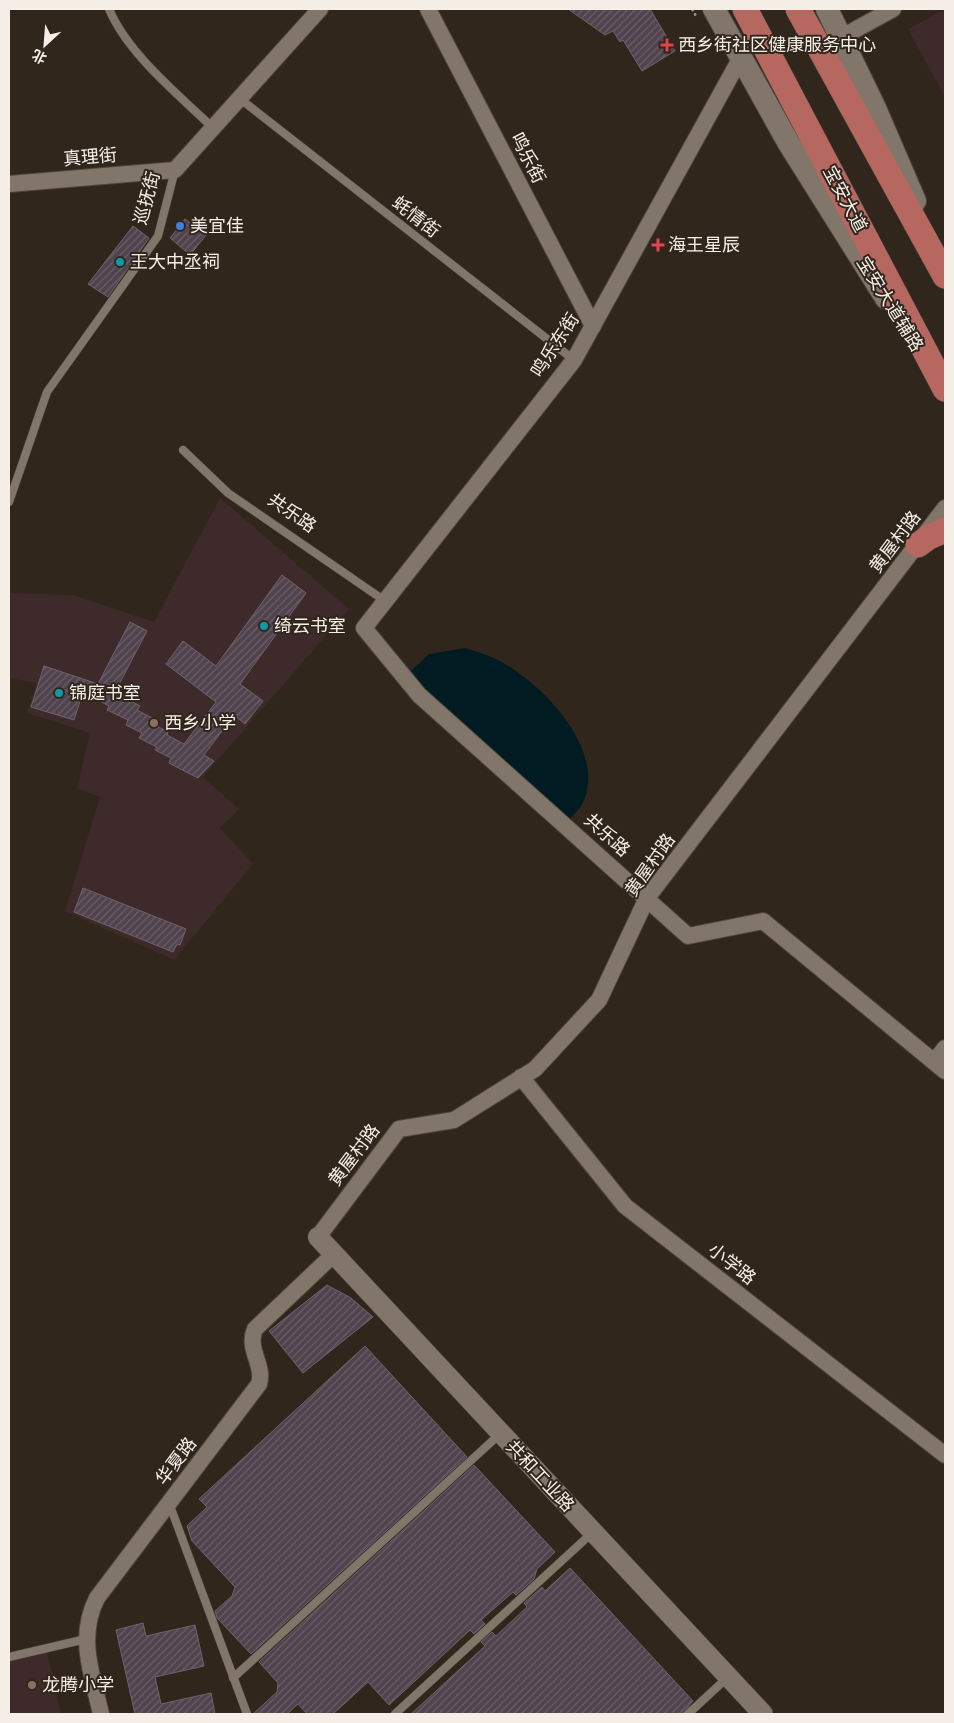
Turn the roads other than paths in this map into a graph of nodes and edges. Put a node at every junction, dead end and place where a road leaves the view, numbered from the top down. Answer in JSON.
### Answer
{"nodes":[{"id":1,"x":109,"y":9,"type":"edge"},
{"id":2,"x":320,"y":9,"type":"edge"},
{"id":3,"x":428,"y":9,"type":"edge"},
{"id":4,"x":714,"y":9,"type":"edge"},
{"id":5,"x":745,"y":9,"type":"edge"},
{"id":6,"x":798,"y":9,"type":"edge"},
{"id":7,"x":827,"y":9,"type":"edge"},
{"id":8,"x":893,"y":9,"type":"edge"},
{"id":9,"x":842,"y":36,"type":"junction"},
{"id":10,"x":740,"y":59,"type":"junction"},
{"id":11,"x":239,"y":98,"type":"junction"},
{"id":12,"x":213,"y":128,"type":"junction"},
{"id":13,"x":174,"y":170,"type":"junction"},
{"id":14,"x":9,"y":184,"type":"edge"},
{"id":15,"x":945,"y":275,"type":"edge"},
{"id":16,"x":592,"y":326,"type":"junction"},
{"id":17,"x":574,"y":360,"type":"junction"},
{"id":18,"x":945,"y":390,"type":"edge"},
{"id":19,"x":184,"y":450,"type":"dead end"},
{"id":20,"x":9,"y":502,"type":"edge"},
{"id":21,"x":945,"y":508,"type":"edge"},
{"id":22,"x":945,"y":530,"type":"edge"},
{"id":23,"x":918,"y":545,"type":"junction"},
{"id":24,"x":385,"y":601,"type":"junction"},
{"id":25,"x":364,"y":628,"type":"joint"},
{"id":26,"x":647,"y":898,"type":"junction"},
{"id":27,"x":945,"y":1048,"type":"edge"},
{"id":28,"x":940,"y":1067,"type":"edge"},
{"id":29,"x":521,"y":1077,"type":"junction"},
{"id":30,"x":318,"y":1237,"type":"joint"},
{"id":31,"x":334,"y":1254,"type":"junction"},
{"id":32,"x":501,"y":1433,"type":"junction"},
{"id":33,"x":945,"y":1455,"type":"edge"},
{"id":34,"x":170,"y":1503,"type":"junction"},
{"id":35,"x":593,"y":1532,"type":"junction"},
{"id":36,"x":86,"y":1639,"type":"junction"},
{"id":37,"x":9,"y":1657,"type":"edge"},
{"id":38,"x":728,"y":1677,"type":"junction"},
{"id":39,"x":234,"y":1678,"type":"junction"},
{"id":40,"x":101,"y":1714,"type":"edge"},
{"id":41,"x":246,"y":1714,"type":"edge"},
{"id":42,"x":395,"y":1714,"type":"edge"},
{"id":43,"x":688,"y":1714,"type":"edge"},
{"id":44,"x":763,"y":1714,"type":"edge"}],
"edges":[{"from":1,"to":12,"type":"lane"},
{"from":2,"to":11,"type":"street","name":"巡抚街"},
{"from":3,"to":16,"type":"street","name":"鸣乐街"},
{"from":4,"to":10,"type":"main road","name":"宝安大道辅路"},
{"from":5,"to":18,"type":"main road","name":"宝安大道"},
{"from":6,"to":15,"type":"main road"},
{"from":7,"to":9,"type":"main road"},
{"from":8,"to":9,"type":"street"},
{"from":9,"to":15,"type":"main road"},
{"from":10,"to":16,"type":"street","name":"鸣乐东街"},
{"from":10,"to":18,"type":"main road","name":"宝安大道辅路"},
{"from":11,"to":12,"type":"street","name":"巡抚街"},
{"from":11,"to":17,"type":"lane","name":"蚝情街"},
{"from":12,"to":13,"type":"street","name":"巡抚街"},
{"from":13,"to":14,"type":"street","name":"真理街"},
{"from":13,"to":20,"type":"lane","name":"巡抚街"},
{"from":16,"to":17,"type":"street","name":"鸣乐东街"},
{"from":17,"to":24,"type":"street","name":"鸣乐东街"},
{"from":19,"to":24,"type":"lane","name":"共乐路"},
{"from":21,"to":23,"type":"street","name":"黄屋村路"},
{"from":22,"to":23,"type":"main road"},
{"from":23,"to":26,"type":"street","name":"黄屋村路"},
{"from":24,"to":25,"type":"street","name":"鸣乐东街"},
{"from":25,"to":26,"type":"street","name":"共乐路"},
{"from":26,"to":28,"type":"street","name":"共乐路"},
{"from":26,"to":29,"type":"street","name":"黄屋村路"},
{"from":27,"to":28,"type":"street"},
{"from":29,"to":30,"type":"street","name":"黄屋村路"},
{"from":29,"to":33,"type":"street","name":"小学路"},
{"from":30,"to":31,"type":"street","name":"共和工业路"},
{"from":31,"to":32,"type":"street","name":"共和工业路"},
{"from":31,"to":34,"type":"street","name":"华夏路"},
{"from":32,"to":35,"type":"street","name":"共和工业路"},
{"from":32,"to":39,"type":"lane"},
{"from":34,"to":36,"type":"street","name":"华夏路"},
{"from":34,"to":39,"type":"lane"},
{"from":35,"to":38,"type":"street","name":"共和工业路"},
{"from":35,"to":42,"type":"lane"},
{"from":36,"to":37,"type":"lane"},
{"from":36,"to":40,"type":"street","name":"华夏路"},
{"from":38,"to":43,"type":"lane"},
{"from":38,"to":44,"type":"street","name":"共和工业路"},
{"from":39,"to":41,"type":"lane"}]}
